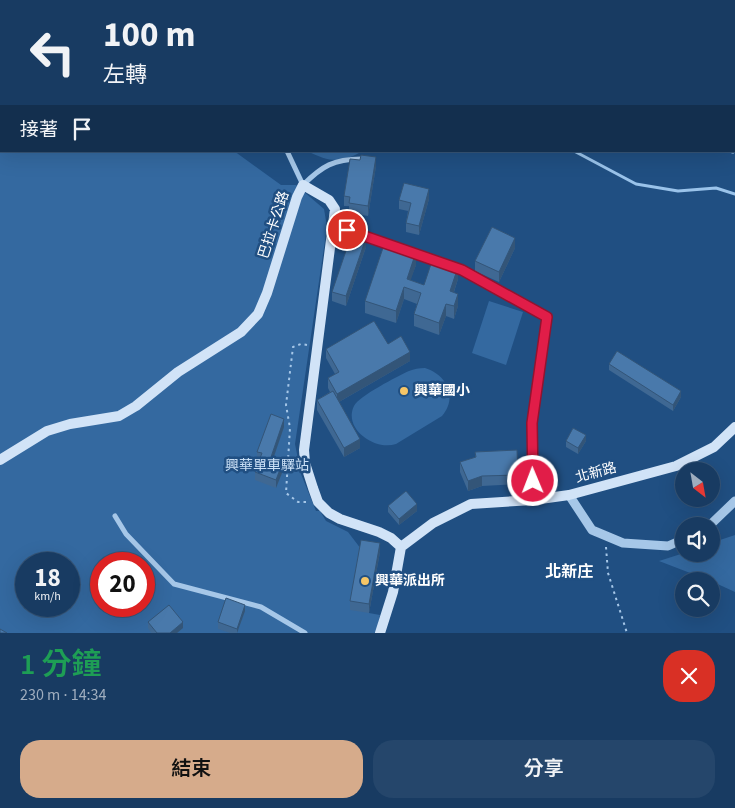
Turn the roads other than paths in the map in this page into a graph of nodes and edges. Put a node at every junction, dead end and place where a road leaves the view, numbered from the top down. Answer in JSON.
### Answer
{"nodes":[{"id":1,"x":288,"y":152,"type":"edge"},
{"id":2,"x":361,"y":159,"type":"edge"},
{"id":3,"x":304,"y":185,"type":"junction"},
{"id":4,"x":347,"y":230,"type":"dead end"},
{"id":5,"x":391,"y":246,"type":"edge"},
{"id":6,"x":409,"y":252,"type":"edge"},
{"id":7,"x":735,"y":427,"type":"edge"},
{"id":8,"x":0,"y":460,"type":"edge"},
{"id":9,"x":569,"y":494,"type":"junction"},
{"id":10,"x":533,"y":500,"type":"junction"},
{"id":11,"x":735,"y":501,"type":"edge"},
{"id":12,"x":115,"y":516,"type":"dead end"},
{"id":13,"x":718,"y":517,"type":"edge"},
{"id":14,"x":675,"y":543,"type":"edge"},
{"id":15,"x":401,"y":547,"type":"junction"},
{"id":16,"x":305,"y":633,"type":"edge"},
{"id":17,"x":380,"y":633,"type":"edge"}],
"edges":[{"from":1,"to":3,"type":"street"},
{"from":2,"to":3,"type":"street"},
{"from":3,"to":8,"type":"main road","name":"巴拉卡公路"},
{"from":3,"to":15,"type":"main road","name":"巴拉卡公路"},
{"from":4,"to":5,"type":"lane"},
{"from":6,"to":10,"type":"lane"},
{"from":7,"to":9,"type":"main road","name":"北新路"},
{"from":9,"to":10,"type":"main road","name":"北新路"},
{"from":9,"to":14,"type":"street"},
{"from":10,"to":15,"type":"main road","name":"北新路"},
{"from":11,"to":13,"type":"street"},
{"from":12,"to":16,"type":"street"},
{"from":15,"to":17,"type":"main road"}]}
